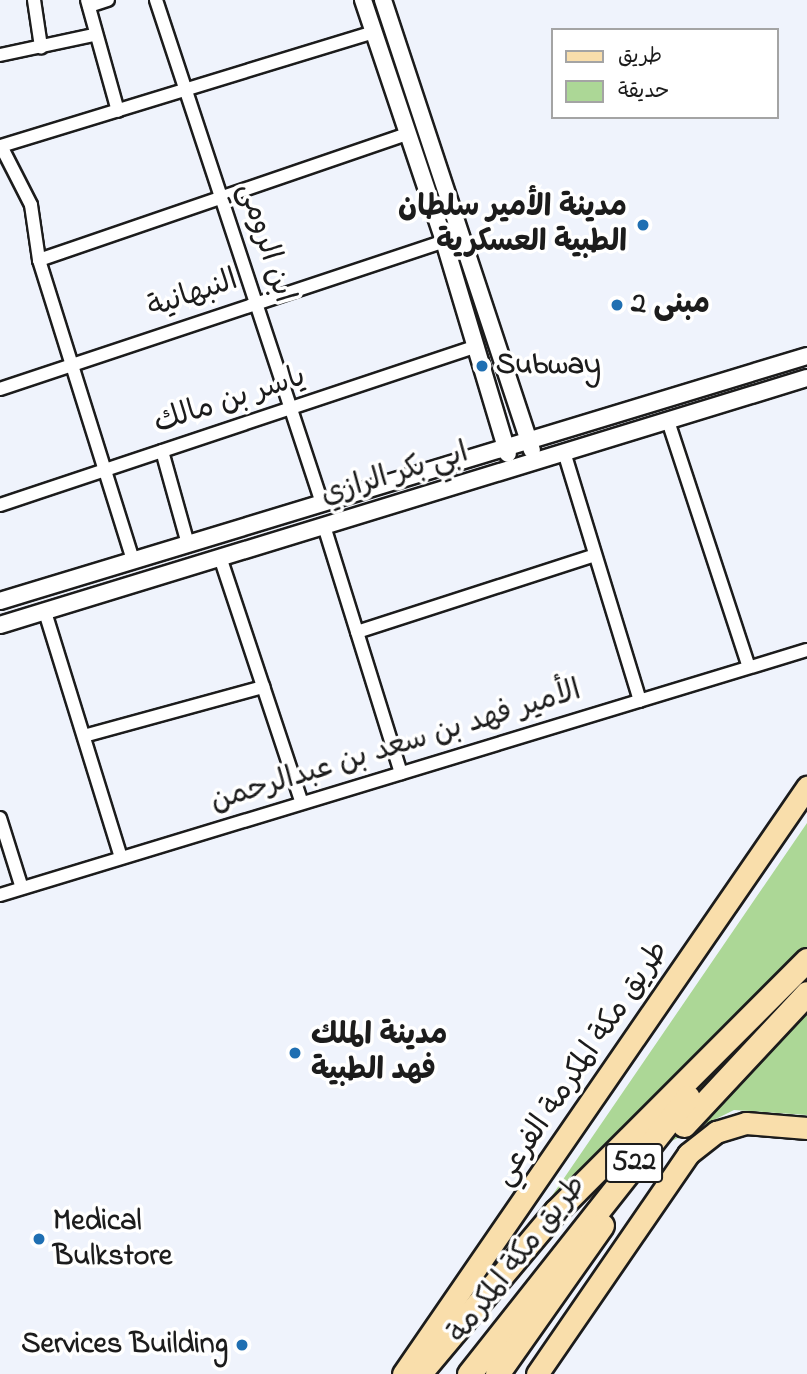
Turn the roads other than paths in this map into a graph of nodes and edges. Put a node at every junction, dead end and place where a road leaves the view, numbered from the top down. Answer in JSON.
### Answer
{"nodes":[{"id":1,"x":34,"y":0,"type":"edge"},
{"id":2,"x":108,"y":0,"type":"edge"},
{"id":3,"x":156,"y":0,"type":"edge"},
{"id":4,"x":363,"y":0,"type":"edge"},
{"id":5,"x":383,"y":0,"type":"edge"},
{"id":6,"x":88,"y":3,"type":"edge"},
{"id":7,"x":374,"y":32,"type":"junction"},
{"id":8,"x":93,"y":35,"type":"junction"},
{"id":9,"x":41,"y":47,"type":"junction"},
{"id":10,"x":0,"y":55,"type":"edge"},
{"id":11,"x":187,"y":89,"type":"junction"},
{"id":12,"x":118,"y":111,"type":"junction"},
{"id":13,"x":408,"y":134,"type":"junction"},
{"id":14,"x":1,"y":146,"type":"edge"},
{"id":15,"x":222,"y":197,"type":"junction"},
{"id":16,"x":444,"y":241,"type":"junction"},
{"id":17,"x":39,"y":260,"type":"junction"},
{"id":18,"x":257,"y":300,"type":"junction"},
{"id":19,"x":477,"y":346,"type":"junction"},
{"id":20,"x":807,"y":356,"type":"edge"},
{"id":21,"x":70,"y":365,"type":"junction"},
{"id":22,"x":807,"y":378,"type":"edge"},
{"id":23,"x":0,"y":389,"type":"edge"},
{"id":24,"x":290,"y":409,"type":"junction"},
{"id":25,"x":668,"y":421,"type":"junction"},
{"id":26,"x":529,"y":440,"type":"junction"},
{"id":27,"x":506,"y":447,"type":"junction"},
{"id":28,"x":162,"y":451,"type":"junction"},
{"id":29,"x":564,"y":452,"type":"junction"},
{"id":30,"x":535,"y":461,"type":"junction"},
{"id":31,"x":513,"y":468,"type":"junction"},
{"id":32,"x":103,"y":471,"type":"junction"},
{"id":33,"x":322,"y":503,"type":"junction"},
{"id":34,"x":0,"y":505,"type":"edge"},
{"id":35,"x":324,"y":526,"type":"junction"},
{"id":36,"x":188,"y":544,"type":"junction"},
{"id":37,"x":596,"y":555,"type":"junction"},
{"id":38,"x":220,"y":557,"type":"junction"},
{"id":39,"x":134,"y":561,"type":"junction"},
{"id":40,"x":0,"y":601,"type":"edge"},
{"id":41,"x":44,"y":612,"type":"junction"},
{"id":42,"x":0,"y":625,"type":"edge"},
{"id":43,"x":357,"y":632,"type":"junction"},
{"id":44,"x":807,"y":650,"type":"edge"},
{"id":45,"x":749,"y":667,"type":"junction"},
{"id":46,"x":263,"y":687,"type":"junction"},
{"id":47,"x":640,"y":701,"type":"junction"},
{"id":48,"x":83,"y":736,"type":"junction"},
{"id":49,"x":401,"y":773,"type":"junction"},
{"id":50,"x":807,"y":787,"type":"edge"},
{"id":51,"x":302,"y":803,"type":"junction"},
{"id":52,"x":0,"y":818,"type":"edge"},
{"id":53,"x":121,"y":858,"type":"junction"},
{"id":54,"x":22,"y":888,"type":"junction"},
{"id":55,"x":0,"y":895,"type":"edge"},
{"id":56,"x":807,"y":960,"type":"edge"},
{"id":57,"x":807,"y":993,"type":"edge"},
{"id":58,"x":807,"y":1128,"type":"edge"},
{"id":59,"x":597,"y":1232,"type":"junction"},
{"id":60,"x":403,"y":1374,"type":"edge"},
{"id":61,"x":419,"y":1374,"type":"edge"},
{"id":62,"x":470,"y":1374,"type":"edge"},
{"id":63,"x":497,"y":1374,"type":"edge"},
{"id":64,"x":517,"y":1374,"type":"edge"},
{"id":65,"x":537,"y":1374,"type":"edge"}],
"edges":[{"from":1,"to":9,"type":"street"},
{"from":2,"to":6,"type":"street"},
{"from":3,"to":11,"type":"street","name":"ابن الرومي"},
{"from":4,"to":7,"type":"street"},
{"from":5,"to":26,"type":"street"},
{"from":6,"to":8,"type":"street"},
{"from":7,"to":11,"type":"street"},
{"from":7,"to":13,"type":"street"},
{"from":8,"to":9,"type":"street"},
{"from":8,"to":12,"type":"street"},
{"from":9,"to":10,"type":"street"},
{"from":11,"to":12,"type":"street"},
{"from":11,"to":15,"type":"street","name":"ابن الرومي"},
{"from":12,"to":14,"type":"street"},
{"from":13,"to":15,"type":"street"},
{"from":13,"to":16,"type":"street"},
{"from":14,"to":17,"type":"street"},
{"from":15,"to":17,"type":"street"},
{"from":15,"to":18,"type":"street","name":"ابن الرومي"},
{"from":16,"to":18,"type":"street","name":"النبهانية"},
{"from":16,"to":19,"type":"street"},
{"from":17,"to":21,"type":"street"},
{"from":18,"to":21,"type":"street","name":"النبهانية"},
{"from":18,"to":24,"type":"street","name":"ابن الرومي"},
{"from":19,"to":24,"type":"street","name":"ياسر بن مالك"},
{"from":19,"to":27,"type":"street"},
{"from":20,"to":26,"type":"street","name":"ابي بكر الرازي"},
{"from":21,"to":23,"type":"street","name":"النبهانية"},
{"from":21,"to":32,"type":"street"},
{"from":22,"to":25,"type":"street","name":"ابي بكر الرازي"},
{"from":24,"to":28,"type":"street","name":"ياسر بن مالك"},
{"from":24,"to":33,"type":"street","name":"ابن الرومي"},
{"from":25,"to":29,"type":"street","name":"ابي بكر الرازي"},
{"from":25,"to":45,"type":"street"},
{"from":26,"to":27,"type":"street","name":"ابي بكر الرازي"},
{"from":26,"to":30,"type":"street"},
{"from":27,"to":31,"type":"street"},
{"from":27,"to":33,"type":"street","name":"ابي بكر الرازي"},
{"from":28,"to":32,"type":"street","name":"ياسر بن مالك"},
{"from":28,"to":36,"type":"street"},
{"from":29,"to":30,"type":"street","name":"ابي بكر الرازي"},
{"from":29,"to":37,"type":"street"},
{"from":30,"to":31,"type":"street","name":"ابي بكر الرازي"},
{"from":31,"to":35,"type":"street","name":"ابي بكر الرازي"},
{"from":32,"to":34,"type":"street","name":"ياسر بن مالك"},
{"from":32,"to":39,"type":"street"},
{"from":33,"to":36,"type":"street","name":"ابي بكر الرازي"},
{"from":35,"to":38,"type":"street","name":"ابي بكر الرازي"},
{"from":35,"to":43,"type":"street"},
{"from":36,"to":39,"type":"street","name":"ابي بكر الرازي"},
{"from":37,"to":43,"type":"street"},
{"from":37,"to":47,"type":"street"},
{"from":38,"to":41,"type":"street","name":"ابي بكر الرازي"},
{"from":38,"to":46,"type":"street"},
{"from":39,"to":40,"type":"street","name":"ابي بكر الرازي"},
{"from":41,"to":42,"type":"street","name":"ابي بكر الرازي"},
{"from":41,"to":48,"type":"street"},
{"from":43,"to":49,"type":"street"},
{"from":44,"to":45,"type":"street","name":"الأمير فهد بن سعد بن عبدالرحمن"},
{"from":45,"to":47,"type":"street","name":"الأمير فهد بن سعد بن عبدالرحمن"},
{"from":46,"to":48,"type":"street"},
{"from":46,"to":51,"type":"street"},
{"from":47,"to":49,"type":"street","name":"الأمير فهد بن سعد بن عبدالرحمن"},
{"from":48,"to":53,"type":"street"},
{"from":49,"to":51,"type":"street","name":"الأمير فهد بن سعد بن عبدالرحمن"},
{"from":50,"to":60,"type":"main road","name":"طريق مكة المكرمة الفرعي"},
{"from":51,"to":53,"type":"street","name":"الأمير فهد بن سعد بن عبدالرحمن"},
{"from":52,"to":54,"type":"street"},
{"from":53,"to":54,"type":"street","name":"الأمير فهد بن سعد بن عبدالرحمن"},
{"from":54,"to":55,"type":"street","name":"الأمير فهد بن سعد بن عبدالرحمن"},
{"from":56,"to":61,"type":"highway"},
{"from":56,"to":62,"type":"highway","name":"طريق مكة المكرمة","number":"522"},
{"from":57,"to":59,"type":"highway","name":"طريق مكة المكرمة","number":"522"},
{"from":58,"to":65,"type":"main road"},
{"from":59,"to":63,"type":"highway","name":"طريق مكة المكرمة","number":"522"},
{"from":59,"to":64,"type":"highway"}]}
